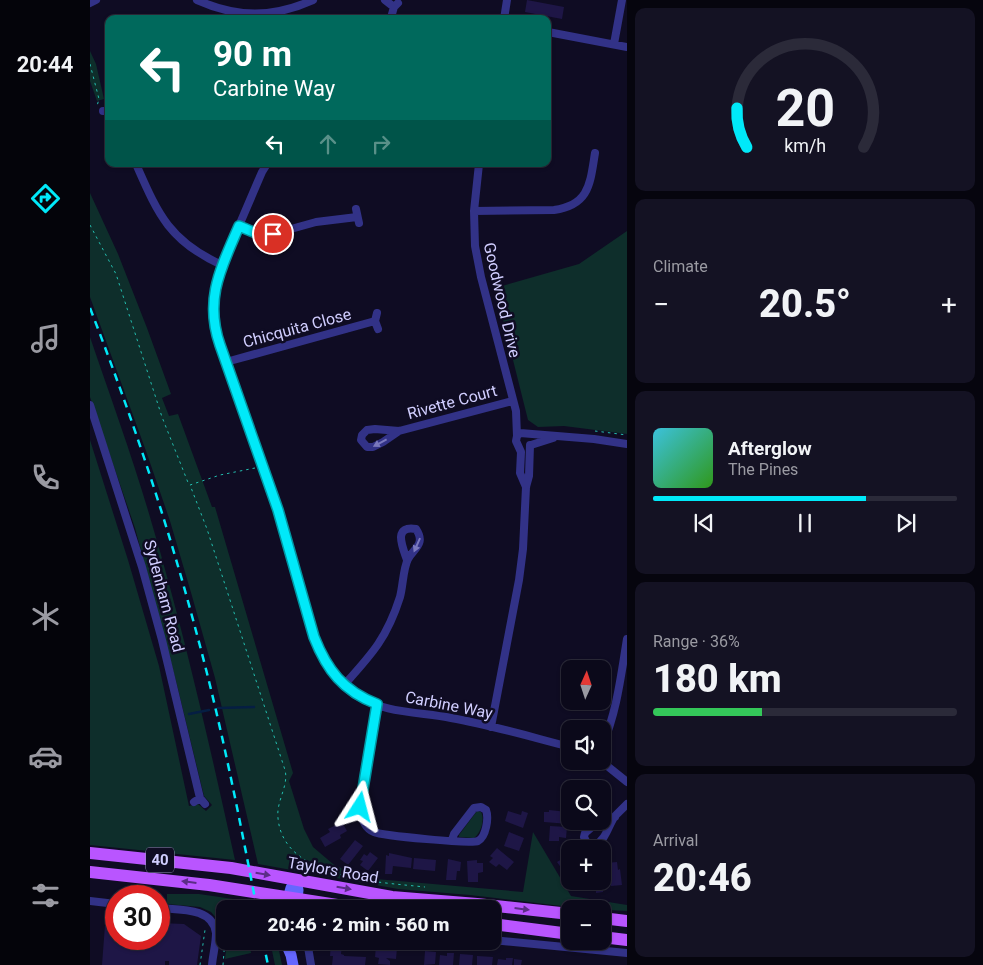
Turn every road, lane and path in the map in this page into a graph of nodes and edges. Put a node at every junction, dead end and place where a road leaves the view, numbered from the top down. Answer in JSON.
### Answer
{"nodes":[{"id":1,"x":96,"y":0,"type":"edge"},
{"id":2,"x":197,"y":0,"type":"edge"},
{"id":3,"x":313,"y":0,"type":"edge"},
{"id":4,"x":386,"y":0,"type":"edge"},
{"id":5,"x":507,"y":0,"type":"edge"},
{"id":6,"x":622,"y":0,"type":"edge"},
{"id":7,"x":90,"y":3,"type":"edge"},
{"id":8,"x":301,"y":3,"type":"edge"},
{"id":9,"x":394,"y":8,"type":"dead end"},
{"id":10,"x":505,"y":15,"type":"edge"},
{"id":11,"x":551,"y":33,"type":"edge"},
{"id":12,"x":614,"y":44,"type":"junction"},
{"id":13,"x":627,"y":47,"type":"edge"},
{"id":14,"x":90,"y":64,"type":"edge"},
{"id":15,"x":105,"y":111,"type":"edge"},
{"id":16,"x":595,"y":153,"type":"dead end"},
{"id":17,"x":137,"y":167,"type":"edge"},
{"id":18,"x":266,"y":167,"type":"edge"},
{"id":19,"x":479,"y":167,"type":"edge"},
{"id":20,"x":474,"y":211,"type":"junction"},
{"id":21,"x":358,"y":217,"type":"dead end"},
{"id":22,"x":90,"y":225,"type":"edge"},
{"id":23,"x":239,"y":226,"type":"junction"},
{"id":24,"x":222,"y":266,"type":"junction"},
{"id":25,"x":377,"y":313,"type":"dead end"},
{"id":26,"x":226,"y":362,"type":"junction"},
{"id":27,"x":512,"y":401,"type":"junction"},
{"id":28,"x":90,"y":405,"type":"edge"},
{"id":29,"x":516,"y":411,"type":"junction"},
{"id":30,"x":399,"y":431,"type":"dead end"},
{"id":31,"x":528,"y":433,"type":"junction"},
{"id":32,"x":517,"y":436,"type":"junction"},
{"id":33,"x":558,"y":437,"type":"junction"},
{"id":34,"x":627,"y":444,"type":"edge"},
{"id":35,"x":530,"y":445,"type":"junction"},
{"id":36,"x":519,"y":446,"type":"junction"},
{"id":37,"x":263,"y":465,"type":"junction"},
{"id":38,"x":190,"y":485,"type":"junction"},
{"id":39,"x":526,"y":487,"type":"junction"},
{"id":40,"x":407,"y":560,"type":"dead end"},
{"id":41,"x":626,"y":643,"type":"edge"},
{"id":42,"x":344,"y":685,"type":"junction"},
{"id":43,"x":377,"y":704,"type":"junction"},
{"id":44,"x":611,"y":723,"type":"edge"},
{"id":45,"x":491,"y":728,"type":"junction"},
{"id":46,"x":561,"y":745,"type":"edge"},
{"id":47,"x":611,"y":769,"type":"edge"},
{"id":48,"x":627,"y":782,"type":"edge"},
{"id":49,"x":200,"y":801,"type":"dead end"},
{"id":50,"x":627,"y":804,"type":"edge"},
{"id":51,"x":615,"y":817,"type":"dead end"},
{"id":52,"x":452,"y":840,"type":"junction"},
{"id":53,"x":90,"y":853,"type":"edge"},
{"id":54,"x":90,"y":872,"type":"edge"},
{"id":55,"x":296,"y":880,"type":"junction"},
{"id":56,"x":425,"y":887,"type":"dead end"},
{"id":57,"x":278,"y":900,"type":"edge"},
{"id":58,"x":292,"y":900,"type":"edge"},
{"id":59,"x":90,"y":901,"type":"edge"},
{"id":60,"x":105,"y":903,"type":"edge"},
{"id":61,"x":170,"y":909,"type":"edge"},
{"id":62,"x":561,"y":913,"type":"edge"},
{"id":63,"x":611,"y":919,"type":"edge"},
{"id":64,"x":627,"y":921,"type":"edge"},
{"id":65,"x":501,"y":925,"type":"edge"},
{"id":66,"x":208,"y":930,"type":"dead end"},
{"id":67,"x":561,"y":933,"type":"edge"},
{"id":68,"x":611,"y":938,"type":"edge"},
{"id":69,"x":627,"y":940,"type":"edge"},
{"id":70,"x":501,"y":941,"type":"edge"},
{"id":71,"x":224,"y":950,"type":"edge"},
{"id":72,"x":308,"y":950,"type":"edge"},
{"id":73,"x":627,"y":953,"type":"edge"},
{"id":74,"x":200,"y":965,"type":"edge"},
{"id":75,"x":212,"y":965,"type":"edge"},
{"id":76,"x":223,"y":965,"type":"edge"},
{"id":77,"x":311,"y":965,"type":"edge"}],
"edges":[{"from":1,"to":7,"type":"street"},
{"from":2,"to":8,"type":"street"},
{"from":3,"to":8,"type":"street"},
{"from":4,"to":9,"type":"street"},
{"from":5,"to":10,"type":"street"},
{"from":6,"to":12,"type":"street"},
{"from":11,"to":12,"type":"street"},
{"from":12,"to":13,"type":"street"},
{"from":14,"to":15,"type":"path"},
{"from":16,"to":20,"type":"street"},
{"from":17,"to":24,"type":"street"},
{"from":18,"to":23,"type":"street","name":"Carbine Way"},
{"from":19,"to":20,"type":"street","name":"Goodwood Drive"},
{"from":20,"to":27,"type":"street","name":"Goodwood Drive"},
{"from":21,"to":23,"type":"street"},
{"from":22,"to":38,"type":"path"},
{"from":23,"to":24,"type":"street","name":"Carbine Way"},
{"from":24,"to":26,"type":"street","name":"Carbine Way"},
{"from":25,"to":26,"type":"street","name":"Chicquita Close"},
{"from":26,"to":37,"type":"street","name":"Carbine Way"},
{"from":27,"to":29,"type":"street","name":"Goodwood Drive"},
{"from":27,"to":30,"type":"street","name":"Rivette Court"},
{"from":28,"to":49,"type":"street","name":"Sydenham Road"},
{"from":29,"to":31,"type":"street","name":"Goodwood Drive"},
{"from":29,"to":32,"type":"street","name":"Goodwood Drive"},
{"from":31,"to":32,"type":"street"},
{"from":31,"to":33,"type":"street"},
{"from":31,"to":35,"type":"street"},
{"from":32,"to":36,"type":"street"},
{"from":33,"to":34,"type":"street"},
{"from":33,"to":35,"type":"street"},
{"from":35,"to":36,"type":"street"},
{"from":35,"to":39,"type":"street"},
{"from":36,"to":39,"type":"street"},
{"from":37,"to":38,"type":"path"},
{"from":37,"to":42,"type":"street","name":"Carbine Way"},
{"from":38,"to":56,"type":"path"},
{"from":39,"to":45,"type":"street"},
{"from":40,"to":42,"type":"street"},
{"from":41,"to":44,"type":"street"},
{"from":42,"to":43,"type":"street","name":"Carbine Way"},
{"from":43,"to":45,"type":"street","name":"Carbine Way"},
{"from":43,"to":52,"type":"street"},
{"from":45,"to":46,"type":"street","name":"Carbine Way"},
{"from":47,"to":48,"type":"street"},
{"from":50,"to":51,"type":"street"},
{"from":52,"to":52,"type":"street"},
{"from":53,"to":55,"type":"main road","name":"Taylors Road","number":"40","one_way":true},
{"from":57,"to":54,"type":"main road","name":"Taylors Road","number":"40","one_way":true},
{"from":55,"to":58,"type":"street"},
{"from":55,"to":62,"type":"main road","name":"Taylors Road","number":"40","one_way":true},
{"from":59,"to":60,"type":"street"},
{"from":61,"to":75,"type":"street"},
{"from":63,"to":64,"type":"main road"},
{"from":65,"to":67,"type":"main road"},
{"from":66,"to":74,"type":"path"},
{"from":68,"to":69,"type":"main road"},
{"from":70,"to":73,"type":"street"},
{"from":71,"to":76,"type":"path"},
{"from":72,"to":77,"type":"street"}]}
